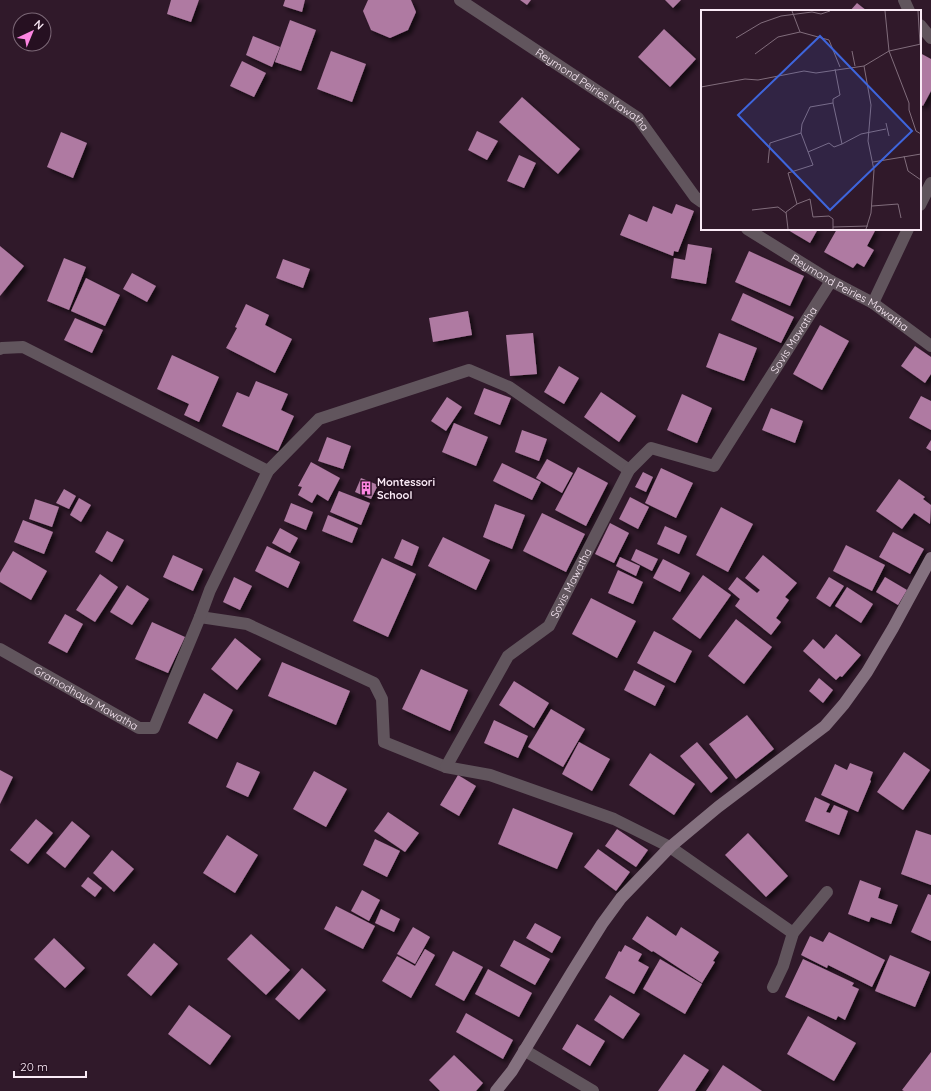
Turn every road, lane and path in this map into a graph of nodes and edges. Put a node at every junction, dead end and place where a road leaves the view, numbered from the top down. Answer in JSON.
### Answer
{"nodes":[{"id":1,"x":460,"y":0,"type":"edge"},
{"id":2,"x":904,"y":0,"type":"edge"},
{"id":3,"x":909,"y":10,"type":"edge"},
{"id":4,"x":921,"y":26,"type":"edge"},
{"id":5,"x":931,"y":38,"type":"edge"},
{"id":6,"x":931,"y":183,"type":"edge"},
{"id":7,"x":701,"y":201,"type":"edge"},
{"id":8,"x":921,"y":203,"type":"edge"},
{"id":9,"x":749,"y":230,"type":"edge"},
{"id":10,"x":908,"y":230,"type":"edge"},
{"id":11,"x":831,"y":281,"type":"junction"},
{"id":12,"x":873,"y":303,"type":"junction"},
{"id":13,"x":931,"y":346,"type":"edge"},
{"id":14,"x":0,"y":349,"type":"edge"},
{"id":15,"x":629,"y":470,"type":"junction"},
{"id":16,"x":268,"y":471,"type":"junction"},
{"id":17,"x":931,"y":558,"type":"edge"},
{"id":18,"x":200,"y":617,"type":"junction"},
{"id":19,"x":0,"y":649,"type":"edge"},
{"id":20,"x":446,"y":767,"type":"junction"},
{"id":21,"x":670,"y":848,"type":"junction"},
{"id":22,"x":827,"y":892,"type":"dead end"},
{"id":23,"x":793,"y":933,"type":"junction"},
{"id":24,"x":773,"y":987,"type":"dead end"},
{"id":25,"x":524,"y":1050,"type":"junction"},
{"id":26,"x":496,"y":1091,"type":"edge"},
{"id":27,"x":593,"y":1091,"type":"edge"}],
"edges":[{"from":1,"to":7,"type":"street","name":"Reymond Peiries Mawatha"},
{"from":2,"to":3,"type":"street"},
{"from":4,"to":5,"type":"street"},
{"from":6,"to":8,"type":"street"},
{"from":9,"to":11,"type":"street","name":"Reymond Peiries Mawatha"},
{"from":10,"to":12,"type":"street"},
{"from":11,"to":12,"type":"street","name":"Reymond Peiries Mawatha"},
{"from":11,"to":15,"type":"street","name":"Sovis Mawatha"},
{"from":12,"to":13,"type":"street","name":"Reymond Peiries Mawatha"},
{"from":14,"to":16,"type":"street"},
{"from":15,"to":16,"type":"street"},
{"from":15,"to":20,"type":"street","name":"Sovis Mawatha"},
{"from":16,"to":18,"type":"street"},
{"from":17,"to":21,"type":"street"},
{"from":18,"to":19,"type":"street","name":"Gramodhaya Mawatha"},
{"from":18,"to":20,"type":"street"},
{"from":20,"to":21,"type":"street"},
{"from":21,"to":23,"type":"street"},
{"from":21,"to":25,"type":"street"},
{"from":22,"to":23,"type":"street"},
{"from":23,"to":24,"type":"street"},
{"from":25,"to":26,"type":"street"},
{"from":25,"to":27,"type":"street"}]}
